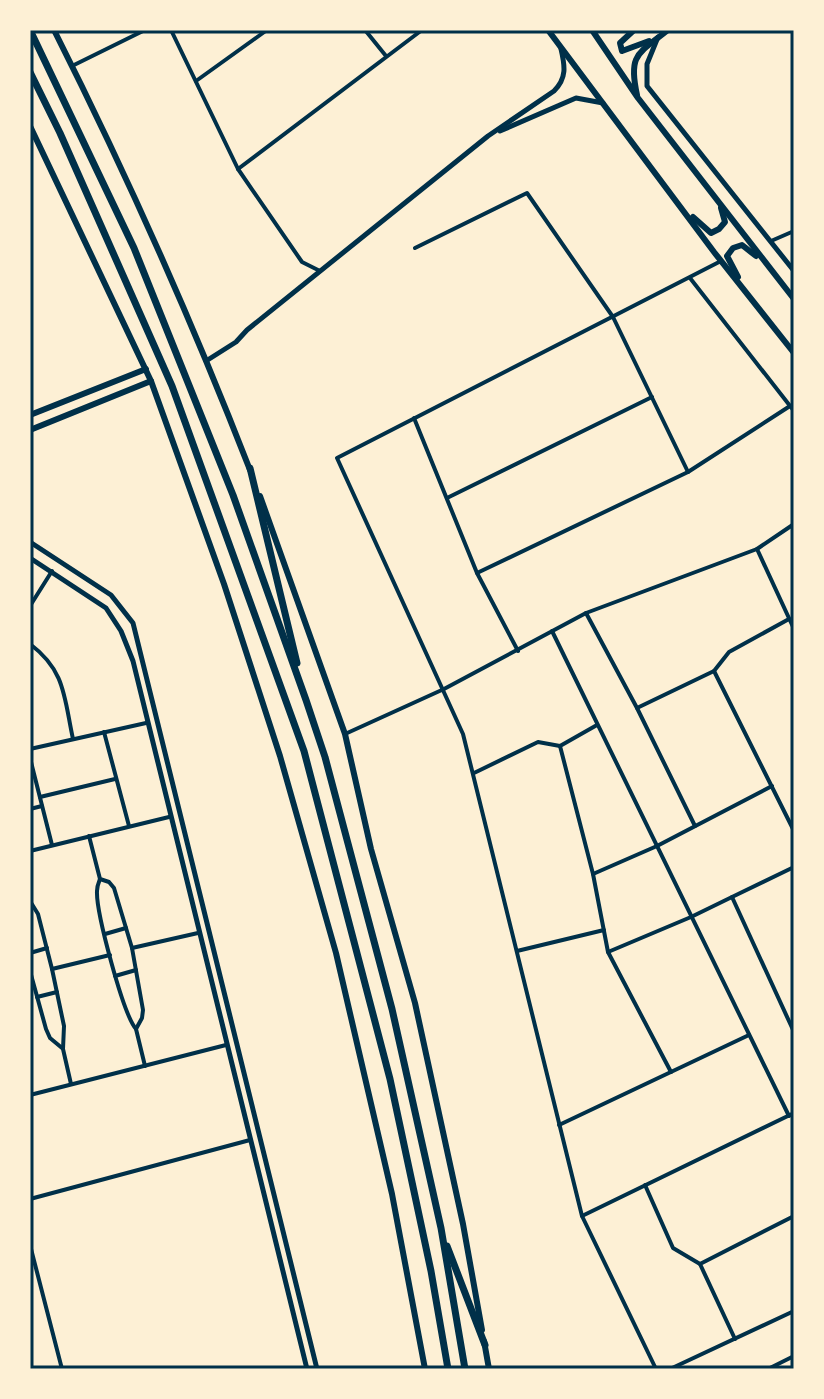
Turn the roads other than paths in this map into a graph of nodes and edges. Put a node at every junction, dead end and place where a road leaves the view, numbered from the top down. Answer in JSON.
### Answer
{"nodes":[{"id":1,"x":30,"y":30,"type":"edge"},
{"id":2,"x":54,"y":30,"type":"edge"},
{"id":3,"x":145,"y":30,"type":"edge"},
{"id":4,"x":171,"y":30,"type":"edge"},
{"id":5,"x":267,"y":30,"type":"edge"},
{"id":6,"x":365,"y":30,"type":"edge"},
{"id":7,"x":422,"y":30,"type":"edge"},
{"id":8,"x":548,"y":30,"type":"edge"},
{"id":9,"x":592,"y":30,"type":"edge"},
{"id":10,"x":603,"y":30,"type":"edge"},
{"id":11,"x":633,"y":30,"type":"edge"},
{"id":12,"x":668,"y":30,"type":"edge"},
{"id":13,"x":658,"y":37,"type":"junction"},
{"id":14,"x":560,"y":43,"type":"junction"},
{"id":15,"x":620,"y":43,"type":"junction"},
{"id":16,"x":607,"y":51,"type":"junction"},
{"id":17,"x":386,"y":57,"type":"junction"},
{"id":18,"x":72,"y":66,"type":"junction"},
{"id":19,"x":30,"y":72,"type":"edge"},
{"id":20,"x":196,"y":81,"type":"junction"},
{"id":21,"x":638,"y":98,"type":"junction"},
{"id":22,"x":605,"y":104,"type":"junction"},
{"id":23,"x":30,"y":126,"type":"edge"},
{"id":24,"x":488,"y":136,"type":"junction"},
{"id":25,"x":238,"y":169,"type":"junction"},
{"id":26,"x":694,"y":170,"type":"junction"},
{"id":27,"x":671,"y":194,"type":"junction"},
{"id":28,"x":794,"y":231,"type":"edge"},
{"id":29,"x":771,"y":241,"type":"junction"},
{"id":30,"x":415,"y":248,"type":"dead end"},
{"id":31,"x":721,"y":261,"type":"junction"},
{"id":32,"x":320,"y":271,"type":"junction"},
{"id":33,"x":794,"y":271,"type":"edge"},
{"id":34,"x":690,"y":278,"type":"junction"},
{"id":35,"x":781,"y":282,"type":"junction"},
{"id":36,"x":794,"y":299,"type":"edge"},
{"id":37,"x":758,"y":307,"type":"junction"},
{"id":38,"x":613,"y":317,"type":"junction"},
{"id":39,"x":794,"y":353,"type":"edge"},
{"id":40,"x":206,"y":361,"type":"junction"},
{"id":41,"x":146,"y":369,"type":"junction"},
{"id":42,"x":151,"y":381,"type":"junction"},
{"id":43,"x":652,"y":397,"type":"junction"},
{"id":44,"x":790,"y":406,"type":"junction"},
{"id":45,"x":794,"y":411,"type":"edge"},
{"id":46,"x":30,"y":415,"type":"edge"},
{"id":47,"x":414,"y":418,"type":"junction"},
{"id":48,"x":30,"y":430,"type":"edge"},
{"id":49,"x":250,"y":468,"type":"junction"},
{"id":50,"x":688,"y":472,"type":"junction"},
{"id":51,"x":447,"y":498,"type":"junction"},
{"id":52,"x":794,"y":524,"type":"edge"},
{"id":53,"x":30,"y":542,"type":"edge"},
{"id":54,"x":757,"y":549,"type":"junction"},
{"id":55,"x":30,"y":558,"type":"edge"},
{"id":56,"x":52,"y":571,"type":"junction"},
{"id":57,"x":477,"y":573,"type":"junction"},
{"id":58,"x":30,"y":606,"type":"edge"},
{"id":59,"x":586,"y":613,"type":"junction"},
{"id":60,"x":789,"y":619,"type":"junction"},
{"id":61,"x":794,"y":629,"type":"edge"},
{"id":62,"x":552,"y":631,"type":"junction"},
{"id":63,"x":30,"y":644,"type":"edge"},
{"id":64,"x":518,"y":651,"type":"junction"},
{"id":65,"x":714,"y":671,"type":"junction"},
{"id":66,"x":444,"y":689,"type":"junction"},
{"id":67,"x":306,"y":700,"type":"junction"},
{"id":68,"x":637,"y":708,"type":"junction"},
{"id":69,"x":146,"y":723,"type":"junction"},
{"id":70,"x":597,"y":725,"type":"junction"},
{"id":71,"x":104,"y":732,"type":"junction"},
{"id":72,"x":345,"y":734,"type":"junction"},
{"id":73,"x":73,"y":739,"type":"junction"},
{"id":74,"x":560,"y":746,"type":"junction"},
{"id":75,"x":30,"y":749,"type":"edge"},
{"id":76,"x":30,"y":758,"type":"edge"},
{"id":77,"x":473,"y":774,"type":"junction"},
{"id":78,"x":116,"y":779,"type":"junction"},
{"id":79,"x":37,"y":786,"type":"junction"},
{"id":80,"x":772,"y":786,"type":"junction"},
{"id":81,"x":30,"y":788,"type":"edge"},
{"id":82,"x":40,"y":797,"type":"junction"},
{"id":83,"x":42,"y":806,"type":"junction"},
{"id":84,"x":30,"y":809,"type":"edge"},
{"id":85,"x":169,"y":817,"type":"junction"},
{"id":86,"x":695,"y":826,"type":"junction"},
{"id":87,"x":129,"y":827,"type":"junction"},
{"id":88,"x":794,"y":831,"type":"edge"},
{"id":89,"x":89,"y":836,"type":"junction"},
{"id":90,"x":52,"y":845,"type":"junction"},
{"id":91,"x":657,"y":846,"type":"junction"},
{"id":92,"x":30,"y":851,"type":"edge"},
{"id":93,"x":794,"y":867,"type":"edge"},
{"id":94,"x":593,"y":874,"type":"junction"},
{"id":95,"x":100,"y":879,"type":"junction"},
{"id":96,"x":732,"y":897,"type":"junction"},
{"id":97,"x":30,"y":901,"type":"edge"},
{"id":98,"x":691,"y":917,"type":"junction"},
{"id":99,"x":126,"y":928,"type":"junction"},
{"id":100,"x":604,"y":930,"type":"junction"},
{"id":101,"x":198,"y":933,"type":"junction"},
{"id":102,"x":105,"y":934,"type":"junction"},
{"id":103,"x":47,"y":948,"type":"junction"},
{"id":104,"x":132,"y":948,"type":"junction"},
{"id":105,"x":517,"y":951,"type":"junction"},
{"id":106,"x":608,"y":952,"type":"junction"},
{"id":107,"x":30,"y":953,"type":"edge"},
{"id":108,"x":110,"y":955,"type":"junction"},
{"id":109,"x":52,"y":969,"type":"junction"},
{"id":110,"x":136,"y":970,"type":"junction"},
{"id":111,"x":30,"y":972,"type":"edge"},
{"id":112,"x":115,"y":976,"type":"junction"},
{"id":113,"x":57,"y":992,"type":"junction"},
{"id":114,"x":37,"y":997,"type":"junction"},
{"id":115,"x":791,"y":1019,"type":"edge"},
{"id":116,"x":136,"y":1029,"type":"junction"},
{"id":117,"x":794,"y":1032,"type":"edge"},
{"id":118,"x":749,"y":1035,"type":"junction"},
{"id":119,"x":226,"y":1045,"type":"junction"},
{"id":120,"x":63,"y":1049,"type":"junction"},
{"id":121,"x":145,"y":1066,"type":"junction"},
{"id":122,"x":671,"y":1072,"type":"junction"},
{"id":123,"x":71,"y":1085,"type":"junction"},
{"id":124,"x":30,"y":1095,"type":"edge"},
{"id":125,"x":791,"y":1114,"type":"edge"},
{"id":126,"x":559,"y":1125,"type":"junction"},
{"id":127,"x":250,"y":1140,"type":"junction"},
{"id":128,"x":645,"y":1185,"type":"junction"},
{"id":129,"x":30,"y":1199,"type":"edge"},
{"id":130,"x":582,"y":1216,"type":"junction"},
{"id":131,"x":794,"y":1216,"type":"edge"},
{"id":132,"x":441,"y":1228,"type":"junction"},
{"id":133,"x":30,"y":1245,"type":"edge"},
{"id":134,"x":700,"y":1264,"type":"junction"},
{"id":135,"x":794,"y":1311,"type":"edge"},
{"id":136,"x":735,"y":1339,"type":"junction"},
{"id":137,"x":485,"y":1345,"type":"junction"},
{"id":138,"x":794,"y":1356,"type":"edge"},
{"id":139,"x":62,"y":1369,"type":"edge"},
{"id":140,"x":307,"y":1369,"type":"edge"},
{"id":141,"x":317,"y":1369,"type":"edge"},
{"id":142,"x":425,"y":1369,"type":"edge"},
{"id":143,"x":448,"y":1369,"type":"edge"},
{"id":144,"x":465,"y":1369,"type":"edge"},
{"id":145,"x":489,"y":1369,"type":"edge"},
{"id":146,"x":656,"y":1369,"type":"edge"},
{"id":147,"x":670,"y":1369,"type":"edge"},
{"id":148,"x":768,"y":1369,"type":"edge"}],
"edges":[{"from":1,"to":67,"type":"highway"},
{"from":2,"to":18,"type":"main road"},
{"from":3,"to":18,"type":"street"},
{"from":4,"to":20,"type":"street"},
{"from":5,"to":20,"type":"street"},
{"from":6,"to":17,"type":"street"},
{"from":7,"to":17,"type":"street"},
{"from":8,"to":14,"type":"main road"},
{"from":9,"to":16,"type":"main road"},
{"from":10,"to":11,"type":"main road"},
{"from":11,"to":15,"type":"main road"},
{"from":12,"to":13,"type":"main road"},
{"from":13,"to":15,"type":"main road"},
{"from":13,"to":21,"type":"main road"},
{"from":13,"to":29,"type":"street"},
{"from":14,"to":22,"type":"main road"},
{"from":14,"to":24,"type":"street"},
{"from":15,"to":16,"type":"main road"},
{"from":16,"to":21,"type":"main road"},
{"from":17,"to":25,"type":"street"},
{"from":18,"to":40,"type":"main road"},
{"from":19,"to":143,"type":"highway"},
{"from":20,"to":25,"type":"street"},
{"from":21,"to":26,"type":"main road"},
{"from":22,"to":24,"type":"street"},
{"from":22,"to":27,"type":"main road"},
{"from":23,"to":41,"type":"main road"},
{"from":24,"to":32,"type":"street"},
{"from":25,"to":32,"type":"street"},
{"from":26,"to":27,"type":"main road"},
{"from":26,"to":35,"type":"main road"},
{"from":27,"to":31,"type":"main road"},
{"from":28,"to":29,"type":"street"},
{"from":29,"to":33,"type":"street"},
{"from":30,"to":38,"type":"street"},
{"from":31,"to":34,"type":"street"},
{"from":31,"to":37,"type":"main road"},
{"from":32,"to":40,"type":"street"},
{"from":34,"to":38,"type":"street"},
{"from":34,"to":44,"type":"street"},
{"from":35,"to":36,"type":"main road"},
{"from":35,"to":37,"type":"main road"},
{"from":37,"to":39,"type":"main road"},
{"from":38,"to":43,"type":"street"},
{"from":38,"to":47,"type":"street"},
{"from":40,"to":49,"type":"main road"},
{"from":41,"to":42,"type":"main road"},
{"from":41,"to":46,"type":"main road"},
{"from":42,"to":48,"type":"main road"},
{"from":42,"to":142,"type":"main road"},
{"from":43,"to":50,"type":"street"},
{"from":43,"to":51,"type":"street"},
{"from":44,"to":45,"type":"street"},
{"from":44,"to":50,"type":"street"},
{"from":47,"to":51,"type":"street"},
{"from":47,"to":66,"type":"street"},
{"from":49,"to":67,"type":"highway"},
{"from":49,"to":72,"type":"main road"},
{"from":50,"to":57,"type":"street"},
{"from":51,"to":57,"type":"street"},
{"from":52,"to":54,"type":"street"},
{"from":53,"to":141,"type":"street"},
{"from":54,"to":59,"type":"street"},
{"from":54,"to":60,"type":"street"},
{"from":55,"to":56,"type":"street"},
{"from":56,"to":58,"type":"street"},
{"from":56,"to":69,"type":"street"},
{"from":57,"to":64,"type":"street"},
{"from":59,"to":62,"type":"street"},
{"from":59,"to":68,"type":"street"},
{"from":60,"to":61,"type":"street"},
{"from":60,"to":65,"type":"street"},
{"from":62,"to":64,"type":"street"},
{"from":62,"to":70,"type":"street"},
{"from":63,"to":73,"type":"street"},
{"from":64,"to":66,"type":"street"},
{"from":65,"to":68,"type":"street"},
{"from":65,"to":80,"type":"street"},
{"from":66,"to":72,"type":"street"},
{"from":66,"to":77,"type":"street"},
{"from":67,"to":132,"type":"highway"},
{"from":68,"to":86,"type":"street"},
{"from":69,"to":71,"type":"street"},
{"from":69,"to":85,"type":"street"},
{"from":70,"to":74,"type":"street"},
{"from":70,"to":91,"type":"street"},
{"from":71,"to":73,"type":"street"},
{"from":71,"to":78,"type":"street"},
{"from":72,"to":137,"type":"main road"},
{"from":73,"to":75,"type":"street"},
{"from":74,"to":77,"type":"street"},
{"from":74,"to":94,"type":"street"},
{"from":76,"to":79,"type":"street"},
{"from":77,"to":105,"type":"street"},
{"from":78,"to":82,"type":"street"},
{"from":78,"to":87,"type":"street"},
{"from":79,"to":81,"type":"street"},
{"from":79,"to":82,"type":"street"},
{"from":80,"to":86,"type":"street"},
{"from":80,"to":88,"type":"street"},
{"from":82,"to":83,"type":"street"},
{"from":83,"to":84,"type":"street"},
{"from":83,"to":90,"type":"street"},
{"from":85,"to":87,"type":"street"},
{"from":85,"to":101,"type":"street"},
{"from":86,"to":91,"type":"street"},
{"from":87,"to":89,"type":"street"},
{"from":89,"to":90,"type":"street"},
{"from":89,"to":95,"type":"street"},
{"from":90,"to":92,"type":"street"},
{"from":91,"to":94,"type":"street"},
{"from":91,"to":98,"type":"street"},
{"from":93,"to":96,"type":"street"},
{"from":94,"to":100,"type":"street"},
{"from":95,"to":99,"type":"street"},
{"from":95,"to":102,"type":"street"},
{"from":96,"to":98,"type":"street"},
{"from":96,"to":115,"type":"street"},
{"from":97,"to":103,"type":"street"},
{"from":98,"to":106,"type":"street"},
{"from":98,"to":118,"type":"street"},
{"from":99,"to":102,"type":"street"},
{"from":99,"to":104,"type":"street"},
{"from":100,"to":105,"type":"street"},
{"from":100,"to":106,"type":"street"},
{"from":101,"to":104,"type":"street"},
{"from":101,"to":119,"type":"street"},
{"from":102,"to":108,"type":"street"},
{"from":103,"to":107,"type":"street"},
{"from":103,"to":109,"type":"street"},
{"from":104,"to":110,"type":"street"},
{"from":105,"to":126,"type":"street"},
{"from":106,"to":122,"type":"street"},
{"from":108,"to":109,"type":"street"},
{"from":108,"to":112,"type":"street"},
{"from":109,"to":113,"type":"street"},
{"from":110,"to":112,"type":"street"},
{"from":110,"to":116,"type":"street"},
{"from":111,"to":114,"type":"street"},
{"from":112,"to":116,"type":"street"},
{"from":113,"to":114,"type":"street"},
{"from":113,"to":120,"type":"street"},
{"from":114,"to":120,"type":"street"},
{"from":115,"to":117,"type":"street"},
{"from":116,"to":121,"type":"street"},
{"from":118,"to":122,"type":"street"},
{"from":118,"to":125,"type":"street"},
{"from":119,"to":121,"type":"street"},
{"from":119,"to":127,"type":"street"},
{"from":120,"to":123,"type":"street"},
{"from":121,"to":123,"type":"street"},
{"from":122,"to":126,"type":"street"},
{"from":123,"to":124,"type":"street"},
{"from":125,"to":128,"type":"street"},
{"from":126,"to":130,"type":"street"},
{"from":127,"to":129,"type":"street"},
{"from":127,"to":140,"type":"street"},
{"from":128,"to":130,"type":"street"},
{"from":128,"to":134,"type":"street"},
{"from":130,"to":146,"type":"street"},
{"from":131,"to":134,"type":"street"},
{"from":132,"to":137,"type":"highway"},
{"from":132,"to":144,"type":"highway"},
{"from":133,"to":139,"type":"street"},
{"from":134,"to":136,"type":"street"},
{"from":135,"to":136,"type":"street"},
{"from":136,"to":147,"type":"street"},
{"from":137,"to":145,"type":"main road"},
{"from":138,"to":148,"type":"street"}]}
